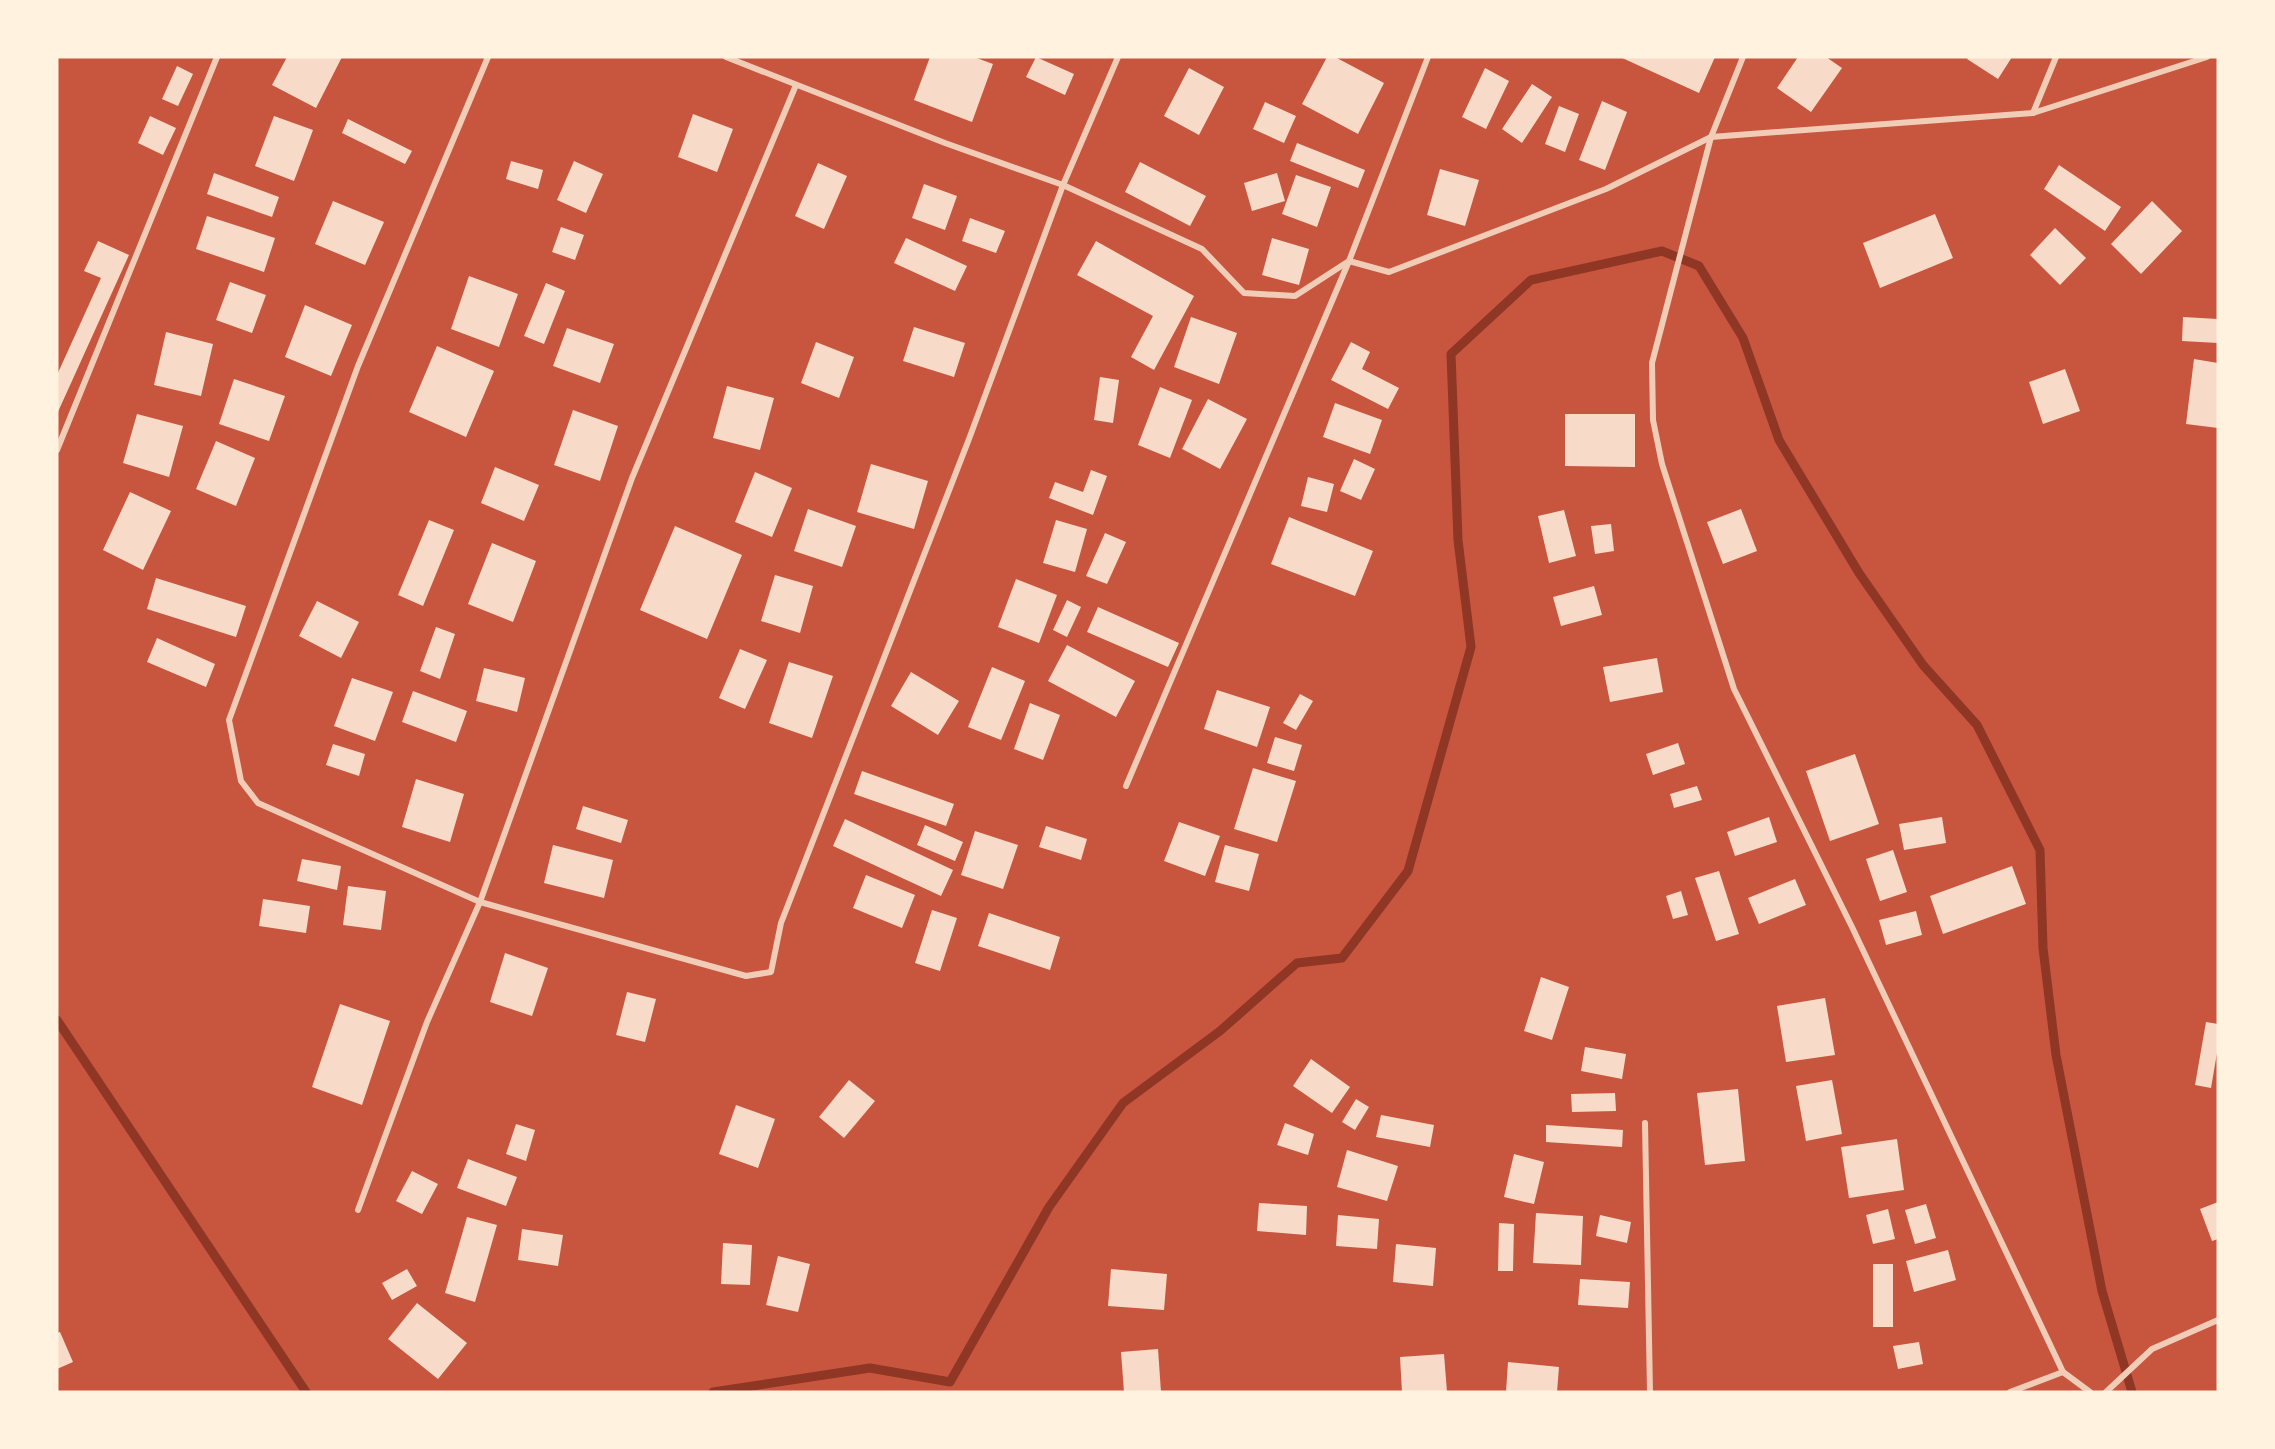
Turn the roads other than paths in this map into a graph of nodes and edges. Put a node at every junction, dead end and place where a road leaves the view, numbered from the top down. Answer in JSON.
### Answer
{"nodes":[{"id":1,"x":216,"y":57,"type":"edge"},
{"id":2,"x":488,"y":57,"type":"edge"},
{"id":3,"x":726,"y":57,"type":"edge"},
{"id":4,"x":1118,"y":57,"type":"edge"},
{"id":5,"x":1428,"y":57,"type":"edge"},
{"id":6,"x":1743,"y":57,"type":"edge"},
{"id":7,"x":2056,"y":57,"type":"edge"},
{"id":8,"x":2207,"y":57,"type":"edge"},
{"id":9,"x":796,"y":85,"type":"junction"},
{"id":10,"x":2033,"y":113,"type":"junction"},
{"id":11,"x":1711,"y":137,"type":"junction"},
{"id":12,"x":1063,"y":185,"type":"junction"},
{"id":13,"x":1349,"y":261,"type":"junction"},
{"id":14,"x":57,"y":450,"type":"edge"},
{"id":15,"x":1126,"y":786,"type":"dead end"},
{"id":16,"x":480,"y":902,"type":"junction"},
{"id":17,"x":1645,"y":1123,"type":"dead end"},
{"id":18,"x":358,"y":1210,"type":"dead end"},
{"id":19,"x":2218,"y":1320,"type":"edge"},
{"id":20,"x":2063,"y":1372,"type":"junction"},
{"id":21,"x":1650,"y":1392,"type":"edge"},
{"id":22,"x":2010,"y":1392,"type":"edge"},
{"id":23,"x":2090,"y":1392,"type":"edge"},
{"id":24,"x":2106,"y":1392,"type":"edge"}],
"edges":[{"from":1,"to":14,"type":"street"},
{"from":2,"to":16,"type":"street"},
{"from":3,"to":9,"type":"street"},
{"from":4,"to":12,"type":"street"},
{"from":5,"to":13,"type":"street"},
{"from":6,"to":11,"type":"street"},
{"from":7,"to":10,"type":"street"},
{"from":8,"to":10,"type":"street"},
{"from":9,"to":12,"type":"street"},
{"from":9,"to":16,"type":"street"},
{"from":10,"to":11,"type":"street"},
{"from":11,"to":13,"type":"street"},
{"from":11,"to":20,"type":"street"},
{"from":12,"to":13,"type":"street"},
{"from":12,"to":16,"type":"street"},
{"from":13,"to":15,"type":"street"},
{"from":16,"to":18,"type":"street"},
{"from":17,"to":21,"type":"street"},
{"from":19,"to":24,"type":"street"},
{"from":20,"to":22,"type":"street"},
{"from":20,"to":23,"type":"street"}]}
